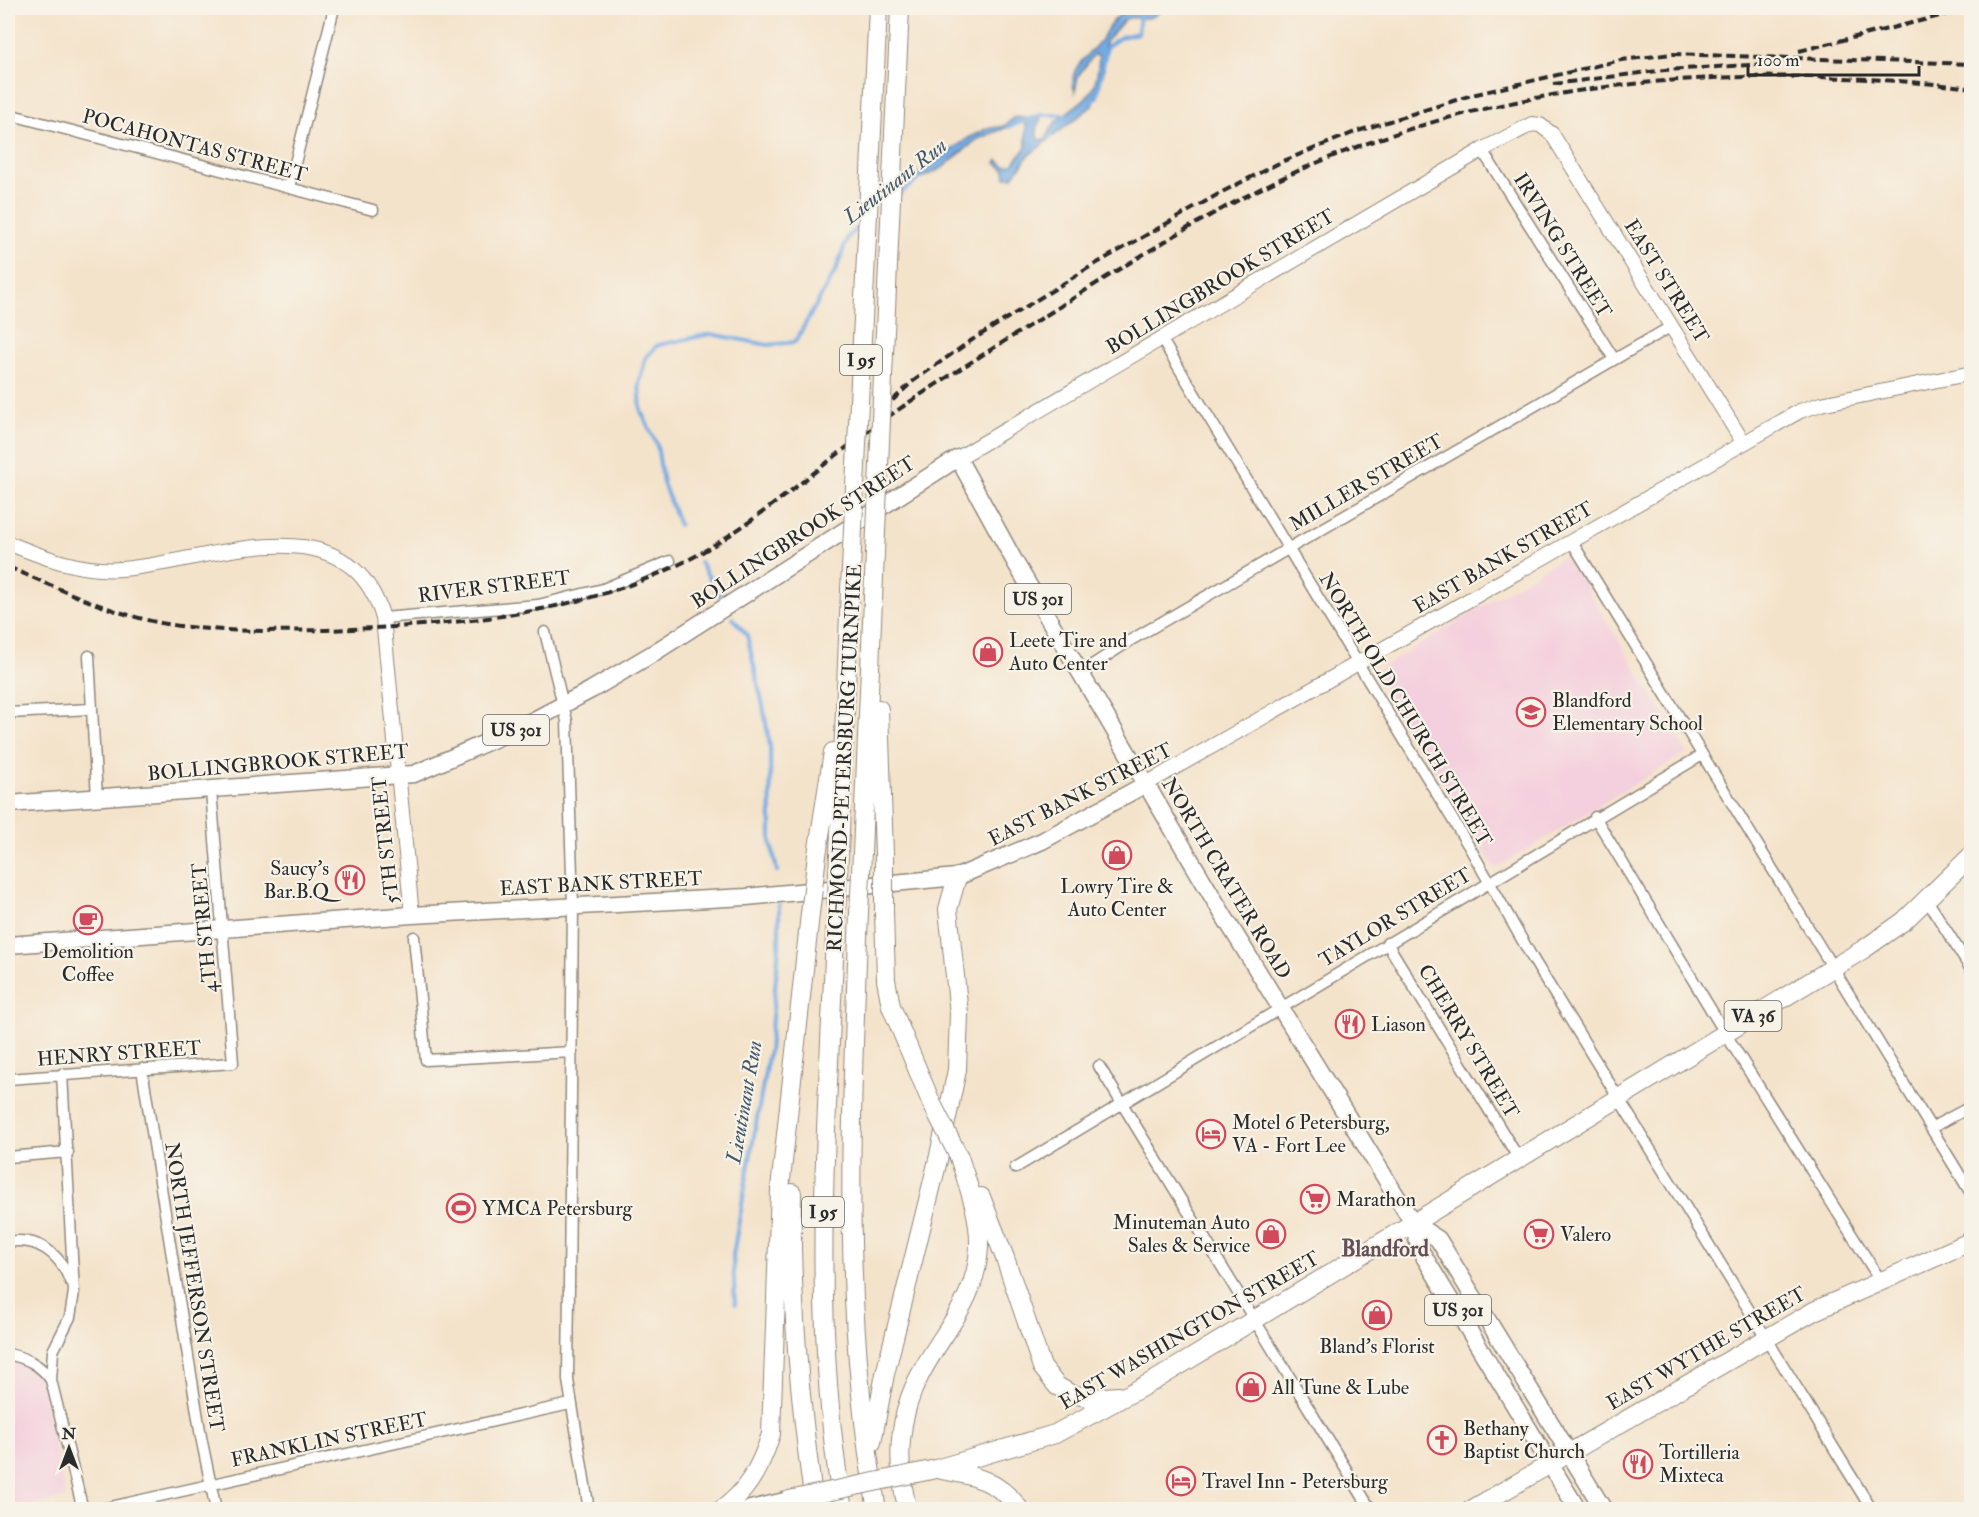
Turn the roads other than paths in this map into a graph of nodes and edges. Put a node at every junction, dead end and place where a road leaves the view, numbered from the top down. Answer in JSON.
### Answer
{"nodes":[{"id":1,"x":334,"y":8,"type":"edge"},
{"id":2,"x":878,"y":8,"type":"edge"},
{"id":3,"x":900,"y":8,"type":"edge"},
{"id":4,"x":8,"y":114,"type":"edge"},
{"id":5,"x":1557,"y":141,"type":"joint"},
{"id":6,"x":1482,"y":150,"type":"junction"},
{"id":7,"x":289,"y":187,"type":"junction"},
{"id":8,"x":373,"y":210,"type":"dead end"},
{"id":9,"x":1672,"y":326,"type":"junction"},
{"id":10,"x":1162,"y":340,"type":"junction"},
{"id":11,"x":1614,"y":359,"type":"junction"},
{"id":12,"x":1971,"y":373,"type":"edge"},
{"id":13,"x":1743,"y":442,"type":"junction"},
{"id":14,"x":958,"y":458,"type":"junction"},
{"id":15,"x":1572,"y":542,"type":"junction"},
{"id":16,"x":8,"y":543,"type":"edge"},
{"id":17,"x":1288,"y":548,"type":"junction"},
{"id":18,"x":670,"y":561,"type":"dead end"},
{"id":19,"x":874,"y":591,"type":"junction"},
{"id":20,"x":383,"y":618,"type":"junction"},
{"id":21,"x":545,"y":632,"type":"dead end"},
{"id":22,"x":89,"y":656,"type":"dead end"},
{"id":23,"x":847,"y":664,"type":"junction"},
{"id":24,"x":1357,"y":665,"type":"junction"},
{"id":25,"x":1080,"y":673,"type":"junction"},
{"id":26,"x":565,"y":704,"type":"junction"},
{"id":27,"x":92,"y":709,"type":"junction"},
{"id":28,"x":8,"y":713,"type":"edge"},
{"id":29,"x":1702,"y":754,"type":"junction"},
{"id":30,"x":398,"y":777,"type":"junction"},
{"id":31,"x":1146,"y":784,"type":"junction"},
{"id":32,"x":211,"y":790,"type":"junction"},
{"id":33,"x":98,"y":798,"type":"junction"},
{"id":34,"x":8,"y":804,"type":"edge"},
{"id":35,"x":1595,"y":817,"type":"junction"},
{"id":36,"x":1971,"y":855,"type":"edge"},
{"id":37,"x":957,"y":877,"type":"junction"},
{"id":38,"x":1488,"y":881,"type":"junction"},
{"id":39,"x":1928,"y":900,"type":"junction"},
{"id":40,"x":573,"y":905,"type":"junction"},
{"id":41,"x":412,"y":915,"type":"junction"},
{"id":42,"x":221,"y":929,"type":"junction"},
{"id":43,"x":414,"y":937,"type":"dead end"},
{"id":44,"x":1388,"y":943,"type":"junction"},
{"id":45,"x":8,"y":945,"type":"edge"},
{"id":46,"x":1832,"y":968,"type":"junction"},
{"id":47,"x":1971,"y":970,"type":"edge"},
{"id":48,"x":1281,"y":1007,"type":"junction"},
{"id":49,"x":1725,"y":1033,"type":"junction"},
{"id":50,"x":572,"y":1052,"type":"junction"},
{"id":51,"x":233,"y":1063,"type":"joint"},
{"id":52,"x":1099,"y":1066,"type":"dead end"},
{"id":53,"x":794,"y":1068,"type":"junction"},
{"id":54,"x":142,"y":1069,"type":"junction"},
{"id":55,"x":62,"y":1074,"type":"junction"},
{"id":56,"x":8,"y":1079,"type":"edge"},
{"id":57,"x":1618,"y":1098,"type":"junction"},
{"id":58,"x":1122,"y":1104,"type":"junction"},
{"id":59,"x":1971,"y":1106,"type":"edge"},
{"id":60,"x":1931,"y":1128,"type":"junction"},
{"id":61,"x":69,"y":1152,"type":"junction"},
{"id":62,"x":8,"y":1157,"type":"edge"},
{"id":63,"x":958,"y":1157,"type":"junction"},
{"id":64,"x":1519,"y":1159,"type":"junction"},
{"id":65,"x":1015,"y":1167,"type":"dead end"},
{"id":66,"x":1971,"y":1195,"type":"edge"},
{"id":67,"x":1413,"y":1223,"type":"junction"},
{"id":68,"x":1971,"y":1240,"type":"edge"},
{"id":69,"x":8,"y":1242,"type":"edge"},
{"id":70,"x":1880,"y":1280,"type":"junction"},
{"id":71,"x":74,"y":1292,"type":"junction"},
{"id":72,"x":1254,"y":1320,"type":"junction"},
{"id":73,"x":1766,"y":1338,"type":"junction"},
{"id":74,"x":8,"y":1354,"type":"edge"},
{"id":75,"x":51,"y":1380,"type":"junction"},
{"id":76,"x":1129,"y":1395,"type":"junction"},
{"id":77,"x":570,"y":1404,"type":"junction"},
{"id":78,"x":1569,"y":1451,"type":"junction"},
{"id":79,"x":868,"y":1459,"type":"junction"},
{"id":80,"x":1551,"y":1463,"type":"junction"},
{"id":81,"x":936,"y":1469,"type":"junction"},
{"id":82,"x":210,"y":1483,"type":"junction"},
{"id":83,"x":788,"y":1505,"type":"edge"},
{"id":84,"x":83,"y":1509,"type":"edge"},
{"id":85,"x":97,"y":1509,"type":"edge"},
{"id":86,"x":216,"y":1509,"type":"edge"},
{"id":87,"x":589,"y":1509,"type":"edge"},
{"id":88,"x":722,"y":1509,"type":"edge"},
{"id":89,"x":746,"y":1509,"type":"edge"},
{"id":90,"x":815,"y":1509,"type":"edge"},
{"id":91,"x":843,"y":1509,"type":"edge"},
{"id":92,"x":877,"y":1509,"type":"edge"},
{"id":93,"x":908,"y":1509,"type":"edge"},
{"id":94,"x":1020,"y":1509,"type":"edge"},
{"id":95,"x":1371,"y":1509,"type":"edge"},
{"id":96,"x":1471,"y":1509,"type":"edge"},
{"id":97,"x":1578,"y":1509,"type":"edge"},
{"id":98,"x":1604,"y":1509,"type":"edge"},
{"id":99,"x":1872,"y":1509,"type":"edge"}],
"edges":[{"from":1,"to":7,"type":"street"},
{"from":2,"to":23,"type":"highway","name":"RICHMOND-PETERSBURG TURNPIKE","number":"I 95","bridge":true},
{"from":3,"to":19,"type":"highway","name":"RICHMOND-PETERSBURG TURNPIKE","number":"I 95","bridge":true},
{"from":4,"to":7,"type":"street","name":"POCAHONTAS STREET"},
{"from":5,"to":6,"type":"street","name":"BOLLINGBROOK STREET"},
{"from":5,"to":9,"type":"street","name":"EAST STREET"},
{"from":6,"to":10,"type":"street","name":"BOLLINGBROOK STREET"},
{"from":6,"to":11,"type":"street","name":"IRVING STREET"},
{"from":7,"to":8,"type":"street","name":"POCAHONTAS STREET"},
{"from":9,"to":11,"type":"street","name":"MILLER STREET"},
{"from":9,"to":13,"type":"street","name":"EAST STREET"},
{"from":10,"to":14,"type":"street","name":"BOLLINGBROOK STREET"},
{"from":10,"to":17,"type":"street","name":"NORTH OLD CHURCH STREET"},
{"from":11,"to":17,"type":"street","name":"MILLER STREET"},
{"from":12,"to":13,"type":"street","name":"EAST BANK STREET"},
{"from":13,"to":15,"type":"street","name":"EAST BANK STREET"},
{"from":14,"to":25,"type":"main road","name":"NORTH CRATER ROAD","number":"US 301"},
{"from":14,"to":26,"type":"main road","name":"BOLLINGBROOK STREET","number":"US 301"},
{"from":15,"to":24,"type":"street","name":"EAST BANK STREET"},
{"from":15,"to":29,"type":"street"},
{"from":16,"to":20,"type":"street"},
{"from":17,"to":24,"type":"street","name":"NORTH OLD CHURCH STREET"},
{"from":17,"to":25,"type":"street","name":"MILLER STREET"},
{"from":18,"to":20,"type":"street","name":"RIVER STREET"},
{"from":19,"to":63,"type":"highway","bridge":true},
{"from":19,"to":79,"type":"highway","name":"RICHMOND-PETERSBURG TURNPIKE","number":"I 95","bridge":true},
{"from":20,"to":30,"type":"street","name":"5TH STREET"},
{"from":21,"to":26,"type":"street"},
{"from":22,"to":27,"type":"street"},
{"from":23,"to":53,"type":"highway","bridge":true},
{"from":23,"to":91,"type":"highway","name":"RICHMOND-PETERSBURG TURNPIKE","number":"I 95","bridge":true},
{"from":24,"to":31,"type":"street","name":"EAST BANK STREET"},
{"from":24,"to":38,"type":"street","name":"NORTH OLD CHURCH STREET"},
{"from":25,"to":31,"type":"main road","name":"NORTH CRATER ROAD","number":"US 301"},
{"from":26,"to":30,"type":"main road","name":"BOLLINGBROOK STREET","number":"US 301"},
{"from":26,"to":40,"type":"street"},
{"from":27,"to":28,"type":"street"},
{"from":27,"to":33,"type":"street"},
{"from":29,"to":35,"type":"street","name":"TAYLOR STREET"},
{"from":29,"to":46,"type":"street"},
{"from":30,"to":32,"type":"main road","name":"BOLLINGBROOK STREET","number":"US 301"},
{"from":30,"to":41,"type":"street","name":"5TH STREET"},
{"from":31,"to":37,"type":"main road","name":"EAST BANK STREET"},
{"from":31,"to":48,"type":"main road","name":"NORTH CRATER ROAD","number":"US 301"},
{"from":32,"to":33,"type":"main road","name":"BOLLINGBROOK STREET","number":"US 301"},
{"from":32,"to":42,"type":"street","name":"4TH STREET"},
{"from":33,"to":34,"type":"main road","name":"BOLLINGBROOK STREET","number":"US 301"},
{"from":35,"to":38,"type":"street","name":"TAYLOR STREET"},
{"from":35,"to":49,"type":"street"},
{"from":36,"to":39,"type":"highway","name":"EAST WASHINGTON STREET","number":"VA 36"},
{"from":37,"to":40,"type":"main road","name":"EAST BANK STREET"},
{"from":37,"to":79,"type":"highway"},
{"from":38,"to":44,"type":"street","name":"TAYLOR STREET"},
{"from":38,"to":57,"type":"street","name":"NORTH OLD CHURCH STREET"},
{"from":39,"to":46,"type":"highway","name":"EAST WASHINGTON STREET","number":"VA 36"},
{"from":39,"to":47,"type":"street"},
{"from":40,"to":41,"type":"main road","name":"EAST BANK STREET"},
{"from":40,"to":50,"type":"street"},
{"from":41,"to":42,"type":"main road","name":"EAST BANK STREET"},
{"from":42,"to":45,"type":"main road","name":"EAST BANK STREET"},
{"from":42,"to":51,"type":"street","name":"4TH STREET"},
{"from":43,"to":50,"type":"street"},
{"from":44,"to":48,"type":"street","name":"TAYLOR STREET"},
{"from":44,"to":64,"type":"street","name":"CHERRY STREET"},
{"from":46,"to":49,"type":"highway","name":"EAST WASHINGTON STREET","number":"VA 36"},
{"from":46,"to":60,"type":"street"},
{"from":48,"to":58,"type":"street","name":"TAYLOR STREET"},
{"from":48,"to":67,"type":"main road","name":"NORTH CRATER ROAD","number":"US 301"},
{"from":49,"to":57,"type":"highway","name":"EAST WASHINGTON STREET","number":"VA 36"},
{"from":49,"to":70,"type":"street"},
{"from":50,"to":77,"type":"street"},
{"from":51,"to":54,"type":"street","name":"HENRY STREET"},
{"from":52,"to":58,"type":"street"},
{"from":53,"to":88,"type":"highway"},
{"from":53,"to":90,"type":"highway"},
{"from":54,"to":55,"type":"street","name":"HENRY STREET"},
{"from":54,"to":82,"type":"street","name":"NORTH JEFFERSON STREET"},
{"from":55,"to":56,"type":"street","name":"HENRY STREET"},
{"from":55,"to":61,"type":"street"},
{"from":57,"to":64,"type":"highway","name":"EAST WASHINGTON STREET","number":"VA 36"},
{"from":57,"to":73,"type":"street","name":"NORTH OLD CHURCH STREET"},
{"from":58,"to":65,"type":"street","name":"TAYLOR STREET"},
{"from":58,"to":72,"type":"street"},
{"from":59,"to":60,"type":"street"},
{"from":60,"to":66,"type":"street"},
{"from":61,"to":62,"type":"street"},
{"from":61,"to":71,"type":"street"},
{"from":63,"to":76,"type":"highway"},
{"from":63,"to":93,"type":"highway"},
{"from":64,"to":67,"type":"highway","name":"EAST WASHINGTON STREET","number":"VA 36"},
{"from":67,"to":72,"type":"highway","name":"EAST WASHINGTON STREET"},
{"from":67,"to":78,"type":"main road","number":"US 301"},
{"from":67,"to":80,"type":"main road","number":"US 301"},
{"from":68,"to":70,"type":"highway","name":"EAST WYTHE STREET"},
{"from":69,"to":71,"type":"street"},
{"from":70,"to":73,"type":"highway","name":"EAST WYTHE STREET"},
{"from":71,"to":75,"type":"street"},
{"from":72,"to":76,"type":"highway","name":"EAST WASHINGTON STREET"},
{"from":72,"to":95,"type":"street"},
{"from":73,"to":78,"type":"highway","name":"EAST WYTHE STREET"},
{"from":73,"to":99,"type":"street","name":"NORTH OLD CHURCH STREET"},
{"from":74,"to":75,"type":"street"},
{"from":75,"to":84,"type":"street"},
{"from":76,"to":81,"type":"highway","name":"EAST WASHINGTON STREET"},
{"from":77,"to":82,"type":"street","name":"FRANKLIN STREET"},
{"from":77,"to":87,"type":"street"},
{"from":78,"to":80,"type":"highway","name":"EAST WYTHE STREET"},
{"from":78,"to":98,"type":"main road","number":"US 301"},
{"from":79,"to":92,"type":"highway","name":"RICHMOND-PETERSBURG TURNPIKE","number":"I 95"},
{"from":80,"to":96,"type":"highway","name":"EAST WYTHE STREET"},
{"from":80,"to":97,"type":"main road","number":"US 301"},
{"from":81,"to":83,"type":"highway","name":"EAST WASHINGTON STREET","bridge":true},
{"from":81,"to":94,"type":"highway"},
{"from":82,"to":85,"type":"street","name":"FRANKLIN STREET"},
{"from":82,"to":86,"type":"street","name":"NORTH JEFFERSON STREET"},
{"from":83,"to":89,"type":"main road","name":"EAST WASHINGTON STREET"}]}
